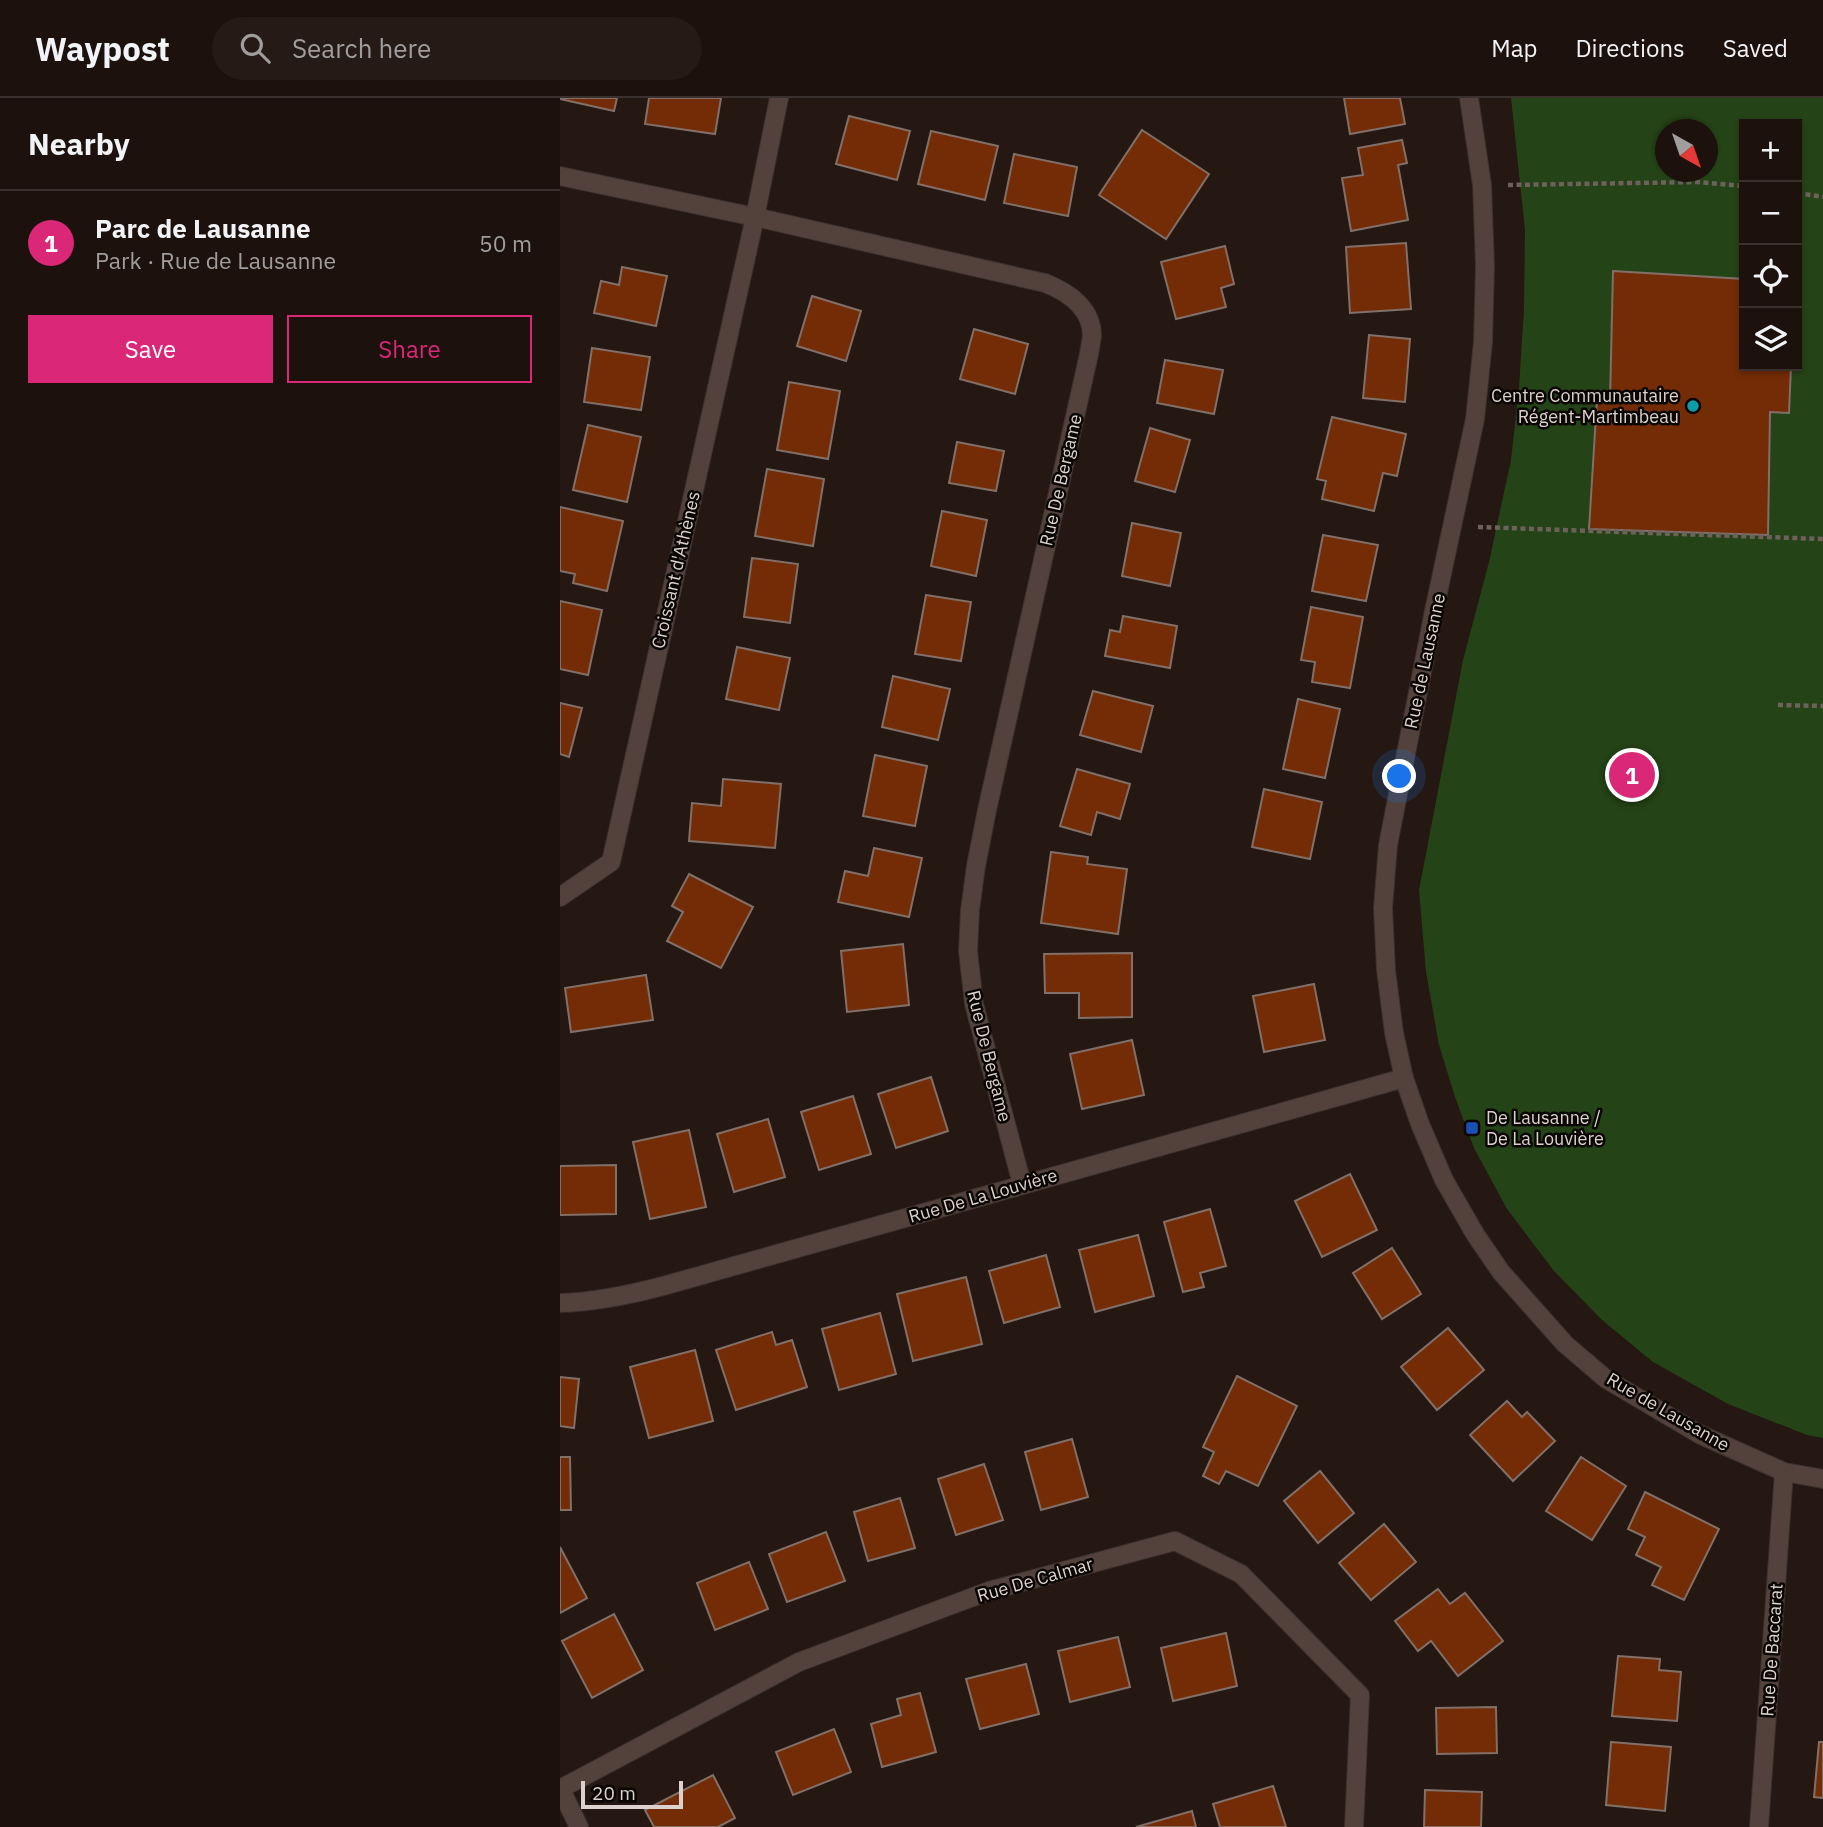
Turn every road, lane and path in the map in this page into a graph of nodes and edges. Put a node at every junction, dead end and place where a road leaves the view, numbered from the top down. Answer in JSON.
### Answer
{"nodes":[{"id":1,"x":779,"y":98,"type":"edge"},
{"id":2,"x":1469,"y":98,"type":"edge"},
{"id":3,"x":560,"y":176,"type":"edge"},
{"id":4,"x":1482,"y":185,"type":"junction"},
{"id":5,"x":1739,"y":186,"type":"edge"},
{"id":6,"x":1802,"y":194,"type":"edge"},
{"id":7,"x":1823,"y":197,"type":"edge"},
{"id":8,"x":755,"y":217,"type":"junction"},
{"id":9,"x":1454,"y":526,"type":"junction"},
{"id":10,"x":1823,"y":539,"type":"edge"},
{"id":11,"x":1778,"y":705,"type":"dead end"},
{"id":12,"x":1823,"y":706,"type":"edge"},
{"id":13,"x":560,"y":897,"type":"edge"},
{"id":14,"x":1404,"y":1078,"type":"junction"},
{"id":15,"x":1022,"y":1184,"type":"junction"},
{"id":16,"x":560,"y":1303,"type":"edge"},
{"id":17,"x":1784,"y":1472,"type":"junction"},
{"id":18,"x":1823,"y":1479,"type":"edge"},
{"id":19,"x":560,"y":1788,"type":"edge"},
{"id":20,"x":579,"y":1827,"type":"edge"},
{"id":21,"x":1354,"y":1827,"type":"edge"},
{"id":22,"x":1759,"y":1827,"type":"edge"}],
"edges":[{"from":1,"to":8,"type":"street","name":"Croissant d'Athènes"},
{"from":2,"to":4,"type":"street","name":"Rue de Lausanne"},
{"from":3,"to":8,"type":"street","name":"Rue De Bergame"},
{"from":4,"to":5,"type":"path"},
{"from":4,"to":9,"type":"street","name":"Rue de Lausanne"},
{"from":6,"to":7,"type":"path"},
{"from":8,"to":13,"type":"street","name":"Croissant d'Athènes"},
{"from":8,"to":15,"type":"street","name":"Rue De Bergame"},
{"from":9,"to":10,"type":"path"},
{"from":9,"to":14,"type":"street","name":"Rue de Lausanne"},
{"from":11,"to":12,"type":"path"},
{"from":14,"to":15,"type":"street","name":"Rue De La Louvière"},
{"from":14,"to":17,"type":"street","name":"Rue de Lausanne"},
{"from":15,"to":16,"type":"street","name":"Rue De La Louvière"},
{"from":17,"to":18,"type":"street","name":"Rue de Lausanne"},
{"from":17,"to":22,"type":"street","name":"Rue De Baccarat"},
{"from":19,"to":20,"type":"street"},
{"from":19,"to":21,"type":"street","name":"Rue De Calmar"}]}
